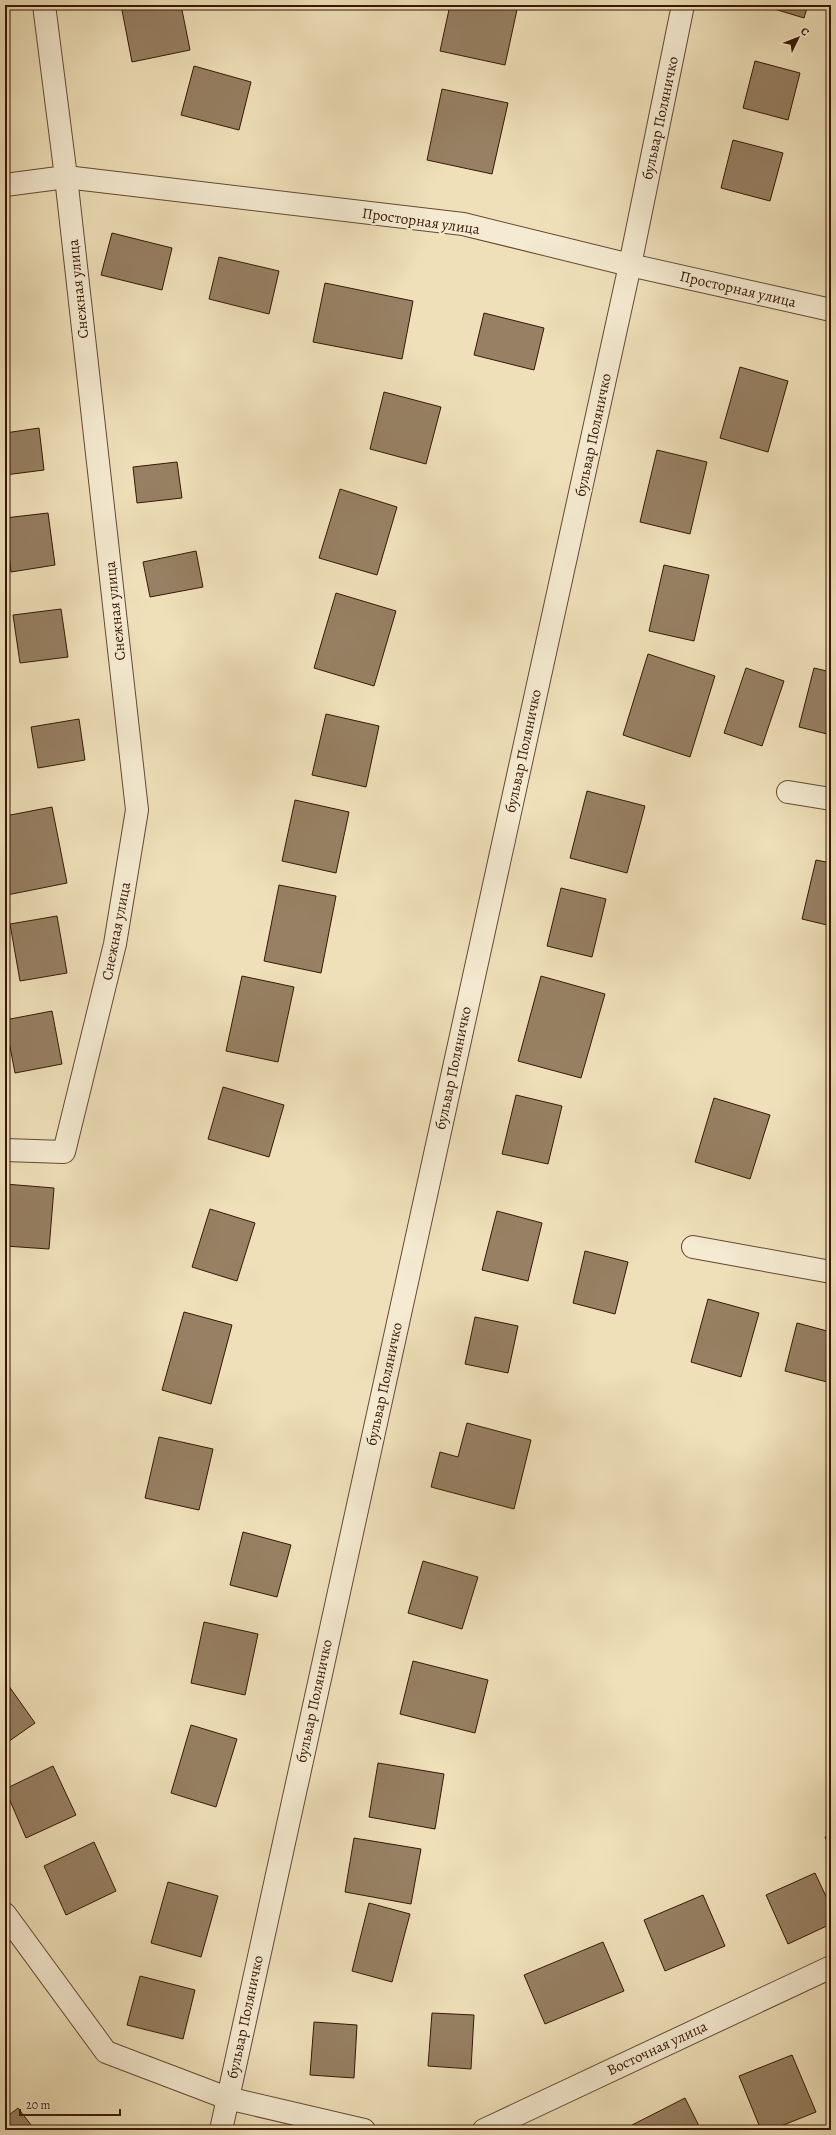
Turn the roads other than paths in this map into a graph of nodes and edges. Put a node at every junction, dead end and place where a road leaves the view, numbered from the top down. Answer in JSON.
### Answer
{"nodes":[{"id":1,"x":44,"y":5,"type":"edge"},
{"id":2,"x":683,"y":5,"type":"edge"},
{"id":3,"x":66,"y":177,"type":"junction"},
{"id":4,"x":5,"y":184,"type":"edge"},
{"id":5,"x":630,"y":265,"type":"junction"},
{"id":6,"x":831,"y":310,"type":"edge"},
{"id":7,"x":788,"y":792,"type":"dead end"},
{"id":8,"x":831,"y":799,"type":"edge"},
{"id":9,"x":5,"y":1150,"type":"edge"},
{"id":10,"x":693,"y":1247,"type":"dead end"},
{"id":11,"x":831,"y":1272,"type":"edge"},
{"id":12,"x":5,"y":1914,"type":"edge"},
{"id":13,"x":831,"y":1968,"type":"edge"},
{"id":14,"x":227,"y":2098,"type":"junction"},
{"id":15,"x":221,"y":2130,"type":"edge"},
{"id":16,"x":364,"y":2130,"type":"edge"},
{"id":17,"x":484,"y":2130,"type":"edge"}],
"edges":[{"from":1,"to":3,"type":"street","name":"Снежная улица"},
{"from":2,"to":5,"type":"street","name":"бульвар Поляничко"},
{"from":3,"to":4,"type":"street","name":"Просторная улица"},
{"from":3,"to":5,"type":"street","name":"Просторная улица"},
{"from":3,"to":9,"type":"street","name":"Снежная улица"},
{"from":5,"to":6,"type":"street","name":"Просторная улица"},
{"from":5,"to":14,"type":"street","name":"бульвар Поляничко"},
{"from":7,"to":8,"type":"street"},
{"from":10,"to":11,"type":"street"},
{"from":12,"to":14,"type":"street"},
{"from":13,"to":17,"type":"street","name":"Восточная улица"},
{"from":14,"to":15,"type":"street","name":"бульвар Поляничко"},
{"from":14,"to":16,"type":"street"}]}
